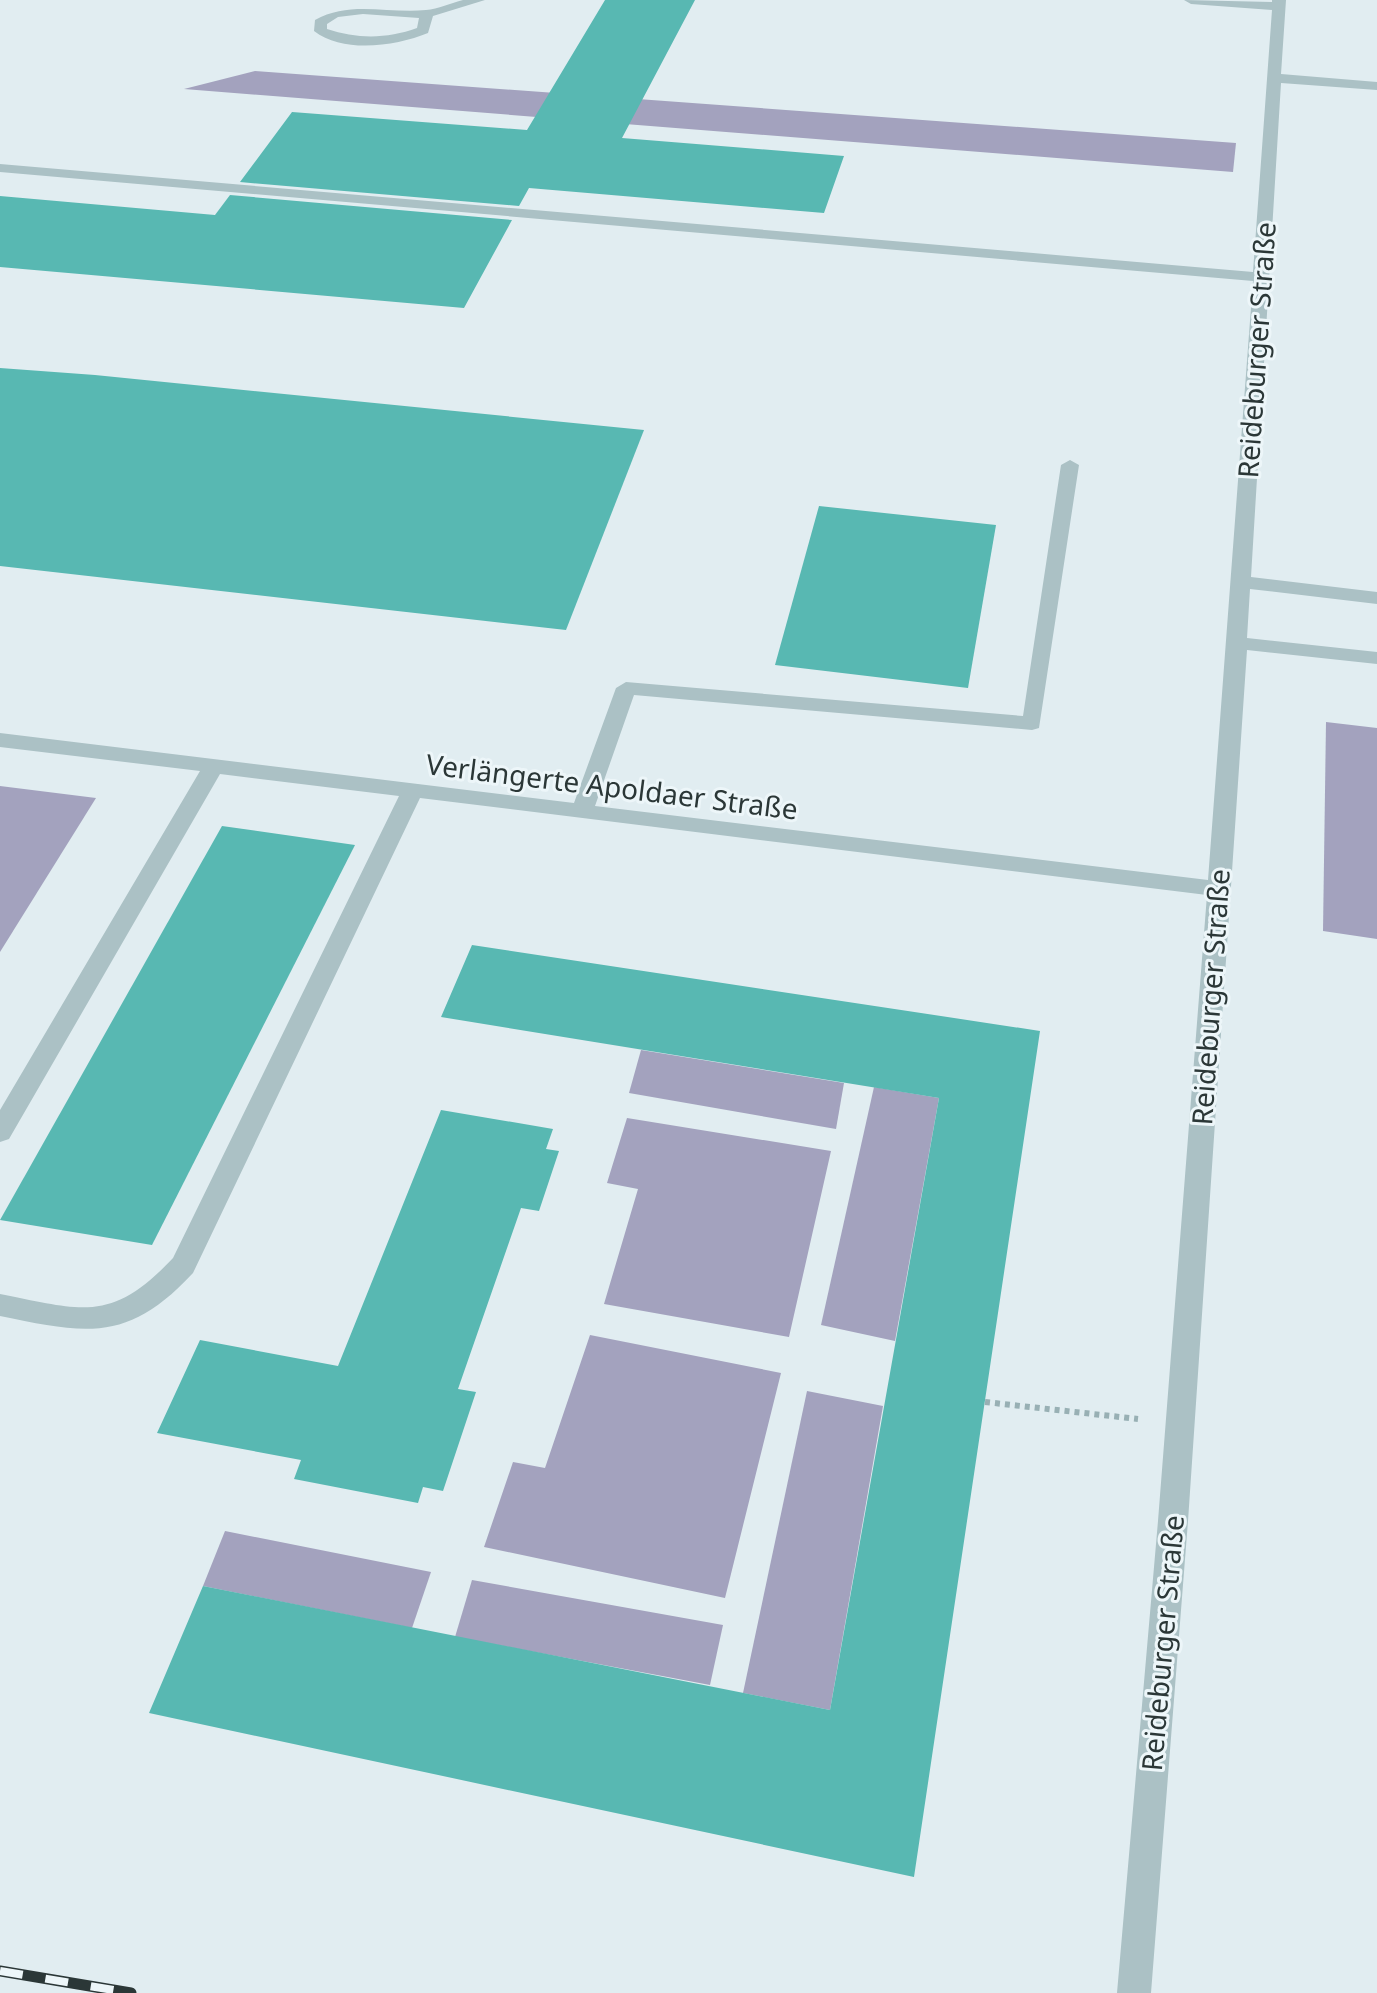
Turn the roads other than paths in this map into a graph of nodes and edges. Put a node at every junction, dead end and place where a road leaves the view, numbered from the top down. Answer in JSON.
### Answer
{"nodes":[{"id":1,"x":478,"y":0,"type":"edge"},
{"id":2,"x":1191,"y":0,"type":"edge"},
{"id":3,"x":1279,"y":3,"type":"edge"},
{"id":4,"x":427,"y":14,"type":"junction"},
{"id":5,"x":1274,"y":78,"type":"junction"},
{"id":6,"x":1377,"y":86,"type":"edge"},
{"id":7,"x":0,"y":168,"type":"edge"},
{"id":8,"x":1259,"y":277,"type":"junction"},
{"id":9,"x":1070,"y":465,"type":"dead end"},
{"id":10,"x":1240,"y":582,"type":"junction"},
{"id":11,"x":1377,"y":598,"type":"edge"},
{"id":12,"x":1237,"y":643,"type":"junction"},
{"id":13,"x":1377,"y":658,"type":"edge"},
{"id":14,"x":0,"y":740,"type":"edge"},
{"id":15,"x":214,"y":766,"type":"junction"},
{"id":16,"x":412,"y":792,"type":"junction"},
{"id":17,"x":582,"y":812,"type":"junction"},
{"id":18,"x":1218,"y":889,"type":"junction"},
{"id":19,"x":0,"y":1132,"type":"edge"},
{"id":20,"x":0,"y":1305,"type":"edge"},
{"id":21,"x":1134,"y":1993,"type":"edge"}],
"edges":[{"from":1,"to":4,"type":"street"},
{"from":2,"to":3,"type":"street"},
{"from":3,"to":5,"type":"street","name":"Reideburger Straße"},
{"from":4,"to":4,"type":"street"},
{"from":5,"to":6,"type":"street"},
{"from":5,"to":8,"type":"street","name":"Reideburger Straße"},
{"from":7,"to":8,"type":"street"},
{"from":8,"to":10,"type":"street","name":"Reideburger Straße"},
{"from":9,"to":17,"type":"street"},
{"from":10,"to":11,"type":"street"},
{"from":10,"to":12,"type":"street","name":"Reideburger Straße"},
{"from":12,"to":13,"type":"street"},
{"from":12,"to":18,"type":"street","name":"Reideburger Straße"},
{"from":14,"to":15,"type":"street","name":"Verlängerte Apoldaer Straße"},
{"from":15,"to":16,"type":"street","name":"Verlängerte Apoldaer Straße"},
{"from":15,"to":19,"type":"street"},
{"from":16,"to":17,"type":"street","name":"Verlängerte Apoldaer Straße"},
{"from":16,"to":20,"type":"street"},
{"from":17,"to":18,"type":"street","name":"Verlängerte Apoldaer Straße"},
{"from":18,"to":21,"type":"street","name":"Reideburger Straße"}]}
